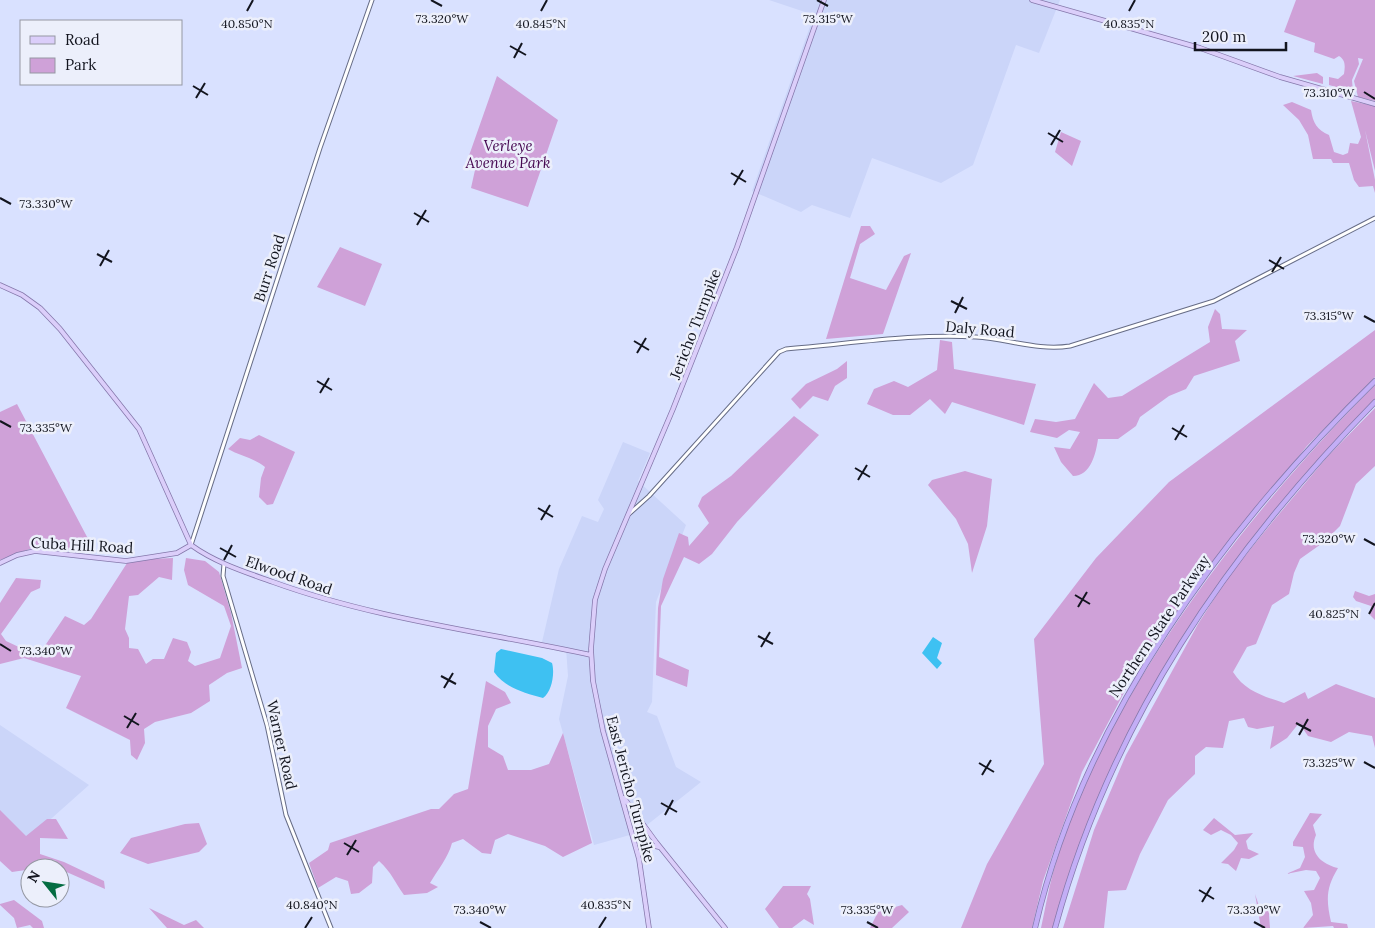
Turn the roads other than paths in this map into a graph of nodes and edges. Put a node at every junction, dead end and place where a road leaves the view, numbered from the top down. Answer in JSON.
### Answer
{"nodes":[{"id":1,"x":372,"y":0,"type":"edge"},
{"id":2,"x":824,"y":0,"type":"edge"},
{"id":3,"x":1032,"y":0,"type":"edge"},
{"id":4,"x":1375,"y":104,"type":"edge"},
{"id":5,"x":1375,"y":218,"type":"edge"},
{"id":6,"x":0,"y":285,"type":"edge"},
{"id":7,"x":1375,"y":381,"type":"edge"},
{"id":8,"x":1375,"y":402,"type":"edge"},
{"id":9,"x":628,"y":515,"type":"junction"},
{"id":10,"x":191,"y":545,"type":"junction"},
{"id":11,"x":0,"y":562,"type":"edge"},
{"id":12,"x":224,"y":564,"type":"junction"},
{"id":13,"x":591,"y":655,"type":"junction"},
{"id":14,"x":622,"y":796,"type":"junction"},
{"id":15,"x":660,"y":848,"type":"junction"},
{"id":16,"x":638,"y":855,"type":"junction"},
{"id":17,"x":331,"y":928,"type":"edge"},
{"id":18,"x":649,"y":928,"type":"edge"},
{"id":19,"x":725,"y":928,"type":"edge"},
{"id":20,"x":1035,"y":928,"type":"edge"},
{"id":21,"x":1055,"y":928,"type":"edge"}],
"edges":[{"from":1,"to":10,"type":"street","name":"Burr Road"},
{"from":2,"to":9,"type":"main road","name":"Jericho Turnpike"},
{"from":3,"to":4,"type":"main road"},
{"from":5,"to":9,"type":"street","name":"Daly Road"},
{"from":6,"to":10,"type":"main road"},
{"from":7,"to":20,"type":"highway","name":"Northern State Parkway"},
{"from":8,"to":21,"type":"highway","name":"Northern State Parkway"},
{"from":9,"to":13,"type":"main road","name":"Jericho Turnpike"},
{"from":10,"to":11,"type":"main road","name":"Cuba Hill Road"},
{"from":10,"to":12,"type":"main road","name":"Elwood Road"},
{"from":12,"to":13,"type":"main road","name":"Elwood Road"},
{"from":12,"to":17,"type":"street","name":"Warner Road"},
{"from":13,"to":14,"type":"main road","name":"East Jericho Turnpike"},
{"from":14,"to":15,"type":"main road"},
{"from":14,"to":16,"type":"main road","name":"East Jericho Turnpike"},
{"from":15,"to":16,"type":"main road"},
{"from":15,"to":19,"type":"main road"},
{"from":16,"to":18,"type":"main road","name":"East Jericho Turnpike"}]}
